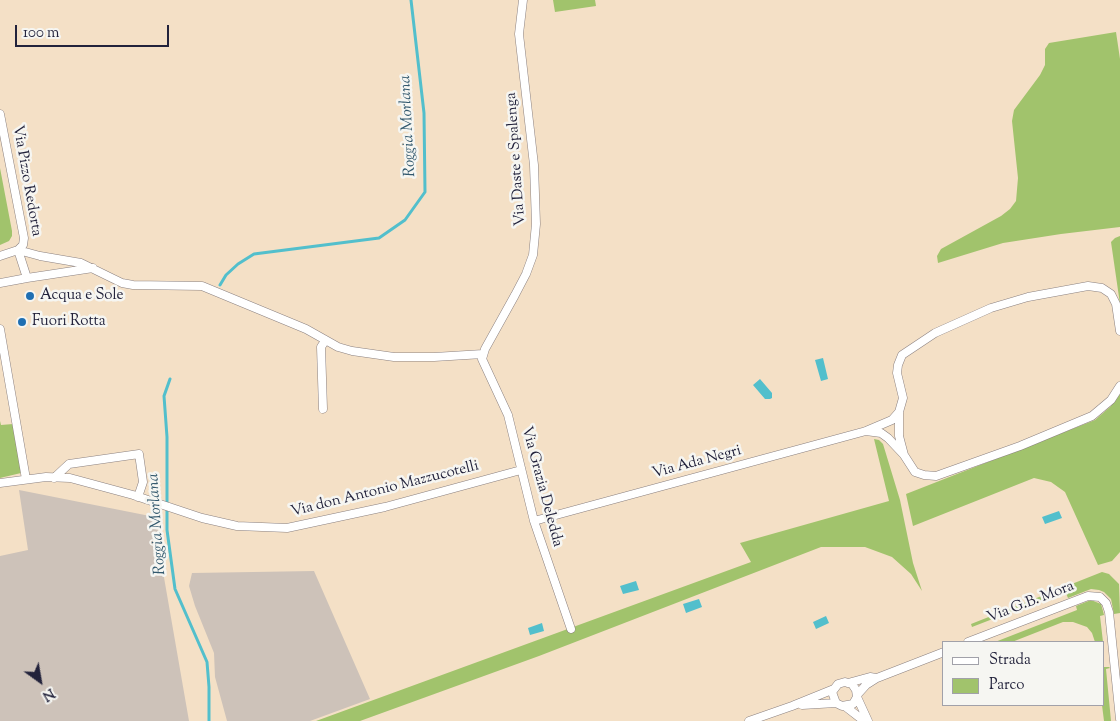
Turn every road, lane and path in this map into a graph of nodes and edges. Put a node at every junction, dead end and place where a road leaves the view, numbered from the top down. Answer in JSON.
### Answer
{"nodes":[{"id":1,"x":523,"y":0,"type":"edge"},
{"id":2,"x":0,"y":114,"type":"edge"},
{"id":3,"x":18,"y":250,"type":"junction"},
{"id":4,"x":0,"y":256,"type":"edge"},
{"id":5,"x":93,"y":268,"type":"junction"},
{"id":6,"x":27,"y":278,"type":"junction"},
{"id":7,"x":0,"y":283,"type":"edge"},
{"id":8,"x":0,"y":329,"type":"edge"},
{"id":9,"x":1120,"y":331,"type":"edge"},
{"id":10,"x":324,"y":341,"type":"junction"},
{"id":11,"x":483,"y":354,"type":"junction"},
{"id":12,"x":1120,"y":386,"type":"edge"},
{"id":13,"x":323,"y":409,"type":"dead end"},
{"id":14,"x":899,"y":412,"type":"junction"},
{"id":15,"x":866,"y":431,"type":"junction"},
{"id":16,"x":904,"y":454,"type":"junction"},
{"id":17,"x":521,"y":470,"type":"junction"},
{"id":18,"x":54,"y":478,"type":"junction"},
{"id":19,"x":26,"y":479,"type":"junction"},
{"id":20,"x":0,"y":483,"type":"edge"},
{"id":21,"x":138,"y":497,"type":"junction"},
{"id":22,"x":534,"y":521,"type":"junction"},
{"id":23,"x":571,"y":628,"type":"dead end"},
{"id":24,"x":971,"y":641,"type":"edge"},
{"id":25,"x":941,"y":653,"type":"edge"},
{"id":26,"x":877,"y":678,"type":"junction"},
{"id":27,"x":848,"y":682,"type":"junction"},
{"id":28,"x":834,"y":689,"type":"junction"},
{"id":29,"x":857,"y":696,"type":"junction"},
{"id":30,"x":836,"y":703,"type":"junction"},
{"id":31,"x":792,"y":706,"type":"junction"},
{"id":32,"x":846,"y":707,"type":"junction"},
{"id":33,"x":1120,"y":719,"type":"edge"},
{"id":34,"x":749,"y":721,"type":"edge"},
{"id":35,"x":864,"y":721,"type":"edge"},
{"id":36,"x":868,"y":721,"type":"edge"}],
"edges":[{"from":1,"to":11,"type":"street","name":"Via Daste e Spalenga"},
{"from":2,"to":3,"type":"street","name":"Via Pizzo Redorta"},
{"from":3,"to":4,"type":"street"},
{"from":3,"to":5,"type":"street"},
{"from":3,"to":6,"type":"street"},
{"from":5,"to":6,"type":"street"},
{"from":5,"to":10,"type":"street"},
{"from":6,"to":7,"type":"street"},
{"from":8,"to":19,"type":"street"},
{"from":9,"to":14,"type":"street"},
{"from":10,"to":11,"type":"street"},
{"from":10,"to":13,"type":"street"},
{"from":11,"to":17,"type":"street","name":"Via Grazia Deledda"},
{"from":12,"to":16,"type":"street"},
{"from":14,"to":15,"type":"street","name":"Via Ada Negri"},
{"from":14,"to":16,"type":"street"},
{"from":15,"to":16,"type":"street"},
{"from":15,"to":22,"type":"street","name":"Via Ada Negri"},
{"from":17,"to":21,"type":"street","name":"Via don Antonio Mazzucotelli"},
{"from":17,"to":22,"type":"street","name":"Via Grazia Deledda"},
{"from":18,"to":19,"type":"street","name":"Via don Antonio Mazzucotelli"},
{"from":18,"to":21,"type":"street","name":"Via don Antonio Mazzucotelli"},
{"from":18,"to":21,"type":"street"},
{"from":19,"to":20,"type":"street","name":"Via don Antonio Mazzucotelli"},
{"from":22,"to":23,"type":"street","name":"Via Grazia Deledda"},
{"from":24,"to":33,"type":"street","name":"Via G.B. Mora"},
{"from":25,"to":26,"type":"street"},
{"from":26,"to":27,"type":"street"},
{"from":26,"to":29,"type":"street"},
{"from":27,"to":28,"type":"street"},
{"from":27,"to":29,"type":"street"},
{"from":28,"to":30,"type":"street"},
{"from":28,"to":31,"type":"street"},
{"from":29,"to":32,"type":"street"},
{"from":29,"to":36,"type":"street"},
{"from":30,"to":31,"type":"street"},
{"from":30,"to":32,"type":"street"},
{"from":31,"to":34,"type":"street"},
{"from":32,"to":35,"type":"street"}]}
